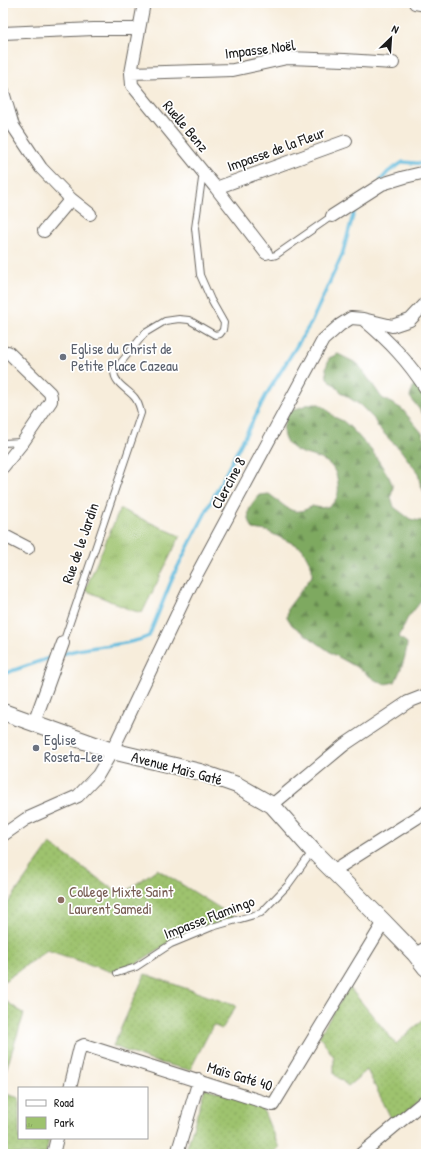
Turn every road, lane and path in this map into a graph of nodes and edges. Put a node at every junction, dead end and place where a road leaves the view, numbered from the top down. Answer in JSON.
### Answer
{"nodes":[{"id":1,"x":144,"y":3,"type":"edge"},
{"id":2,"x":415,"y":3,"type":"edge"},
{"id":3,"x":426,"y":5,"type":"edge"},
{"id":4,"x":139,"y":29,"type":"junction"},
{"id":5,"x":3,"y":33,"type":"edge"},
{"id":6,"x":393,"y":63,"type":"dead end"},
{"id":7,"x":131,"y":73,"type":"junction"},
{"id":8,"x":3,"y":92,"type":"edge"},
{"id":9,"x":346,"y":141,"type":"dead end"},
{"id":10,"x":203,"y":172,"type":"junction"},
{"id":11,"x":426,"y":172,"type":"edge"},
{"id":12,"x":216,"y":188,"type":"junction"},
{"id":13,"x":70,"y":199,"type":"junction"},
{"id":14,"x":90,"y":214,"type":"dead end"},
{"id":15,"x":332,"y":216,"type":"joint"},
{"id":16,"x":44,"y":231,"type":"dead end"},
{"id":17,"x":266,"y":253,"type":"joint"},
{"id":18,"x":426,"y":303,"type":"edge"},
{"id":19,"x":363,"y":319,"type":"junction"},
{"id":20,"x":8,"y":352,"type":"dead end"},
{"id":21,"x":426,"y":389,"type":"edge"},
{"id":22,"x":23,"y":442,"type":"junction"},
{"id":23,"x":3,"y":443,"type":"edge"},
{"id":24,"x":3,"y":467,"type":"edge"},
{"id":25,"x":3,"y":535,"type":"edge"},
{"id":26,"x":28,"y":548,"type":"dead end"},
{"id":27,"x":63,"y":643,"type":"joint"},
{"id":28,"x":426,"y":695,"type":"edge"},
{"id":29,"x":3,"y":712,"type":"edge"},
{"id":30,"x":34,"y":723,"type":"junction"},
{"id":31,"x":112,"y":751,"type":"junction"},
{"id":32,"x":272,"y":805,"type":"junction"},
{"id":33,"x":426,"y":812,"type":"edge"},
{"id":34,"x":3,"y":835,"type":"edge"},
{"id":35,"x":313,"y":851,"type":"junction"},
{"id":36,"x":333,"y":871,"type":"junction"},
{"id":37,"x":384,"y":922,"type":"junction"},
{"id":38,"x":420,"y":951,"type":"edge"},
{"id":39,"x":426,"y":968,"type":"edge"},
{"id":40,"x":117,"y":973,"type":"dead end"},
{"id":41,"x":199,"y":1080,"type":"junction"},
{"id":42,"x":70,"y":1087,"type":"edge"},
{"id":43,"x":426,"y":1100,"type":"edge"},
{"id":44,"x":57,"y":1139,"type":"edge"},
{"id":45,"x":53,"y":1154,"type":"edge"},
{"id":46,"x":177,"y":1154,"type":"edge"},
{"id":47,"x":360,"y":1154,"type":"edge"}],
"edges":[{"from":1,"to":4,"type":"street","name":"Ruelle Benz"},
{"from":2,"to":3,"type":"street"},
{"from":4,"to":5,"type":"street"},
{"from":4,"to":7,"type":"street","name":"Ruelle Benz"},
{"from":6,"to":7,"type":"street","name":"Impasse Noël"},
{"from":7,"to":10,"type":"street","name":"Ruelle Benz"},
{"from":8,"to":13,"type":"street"},
{"from":9,"to":12,"type":"street","name":"Impasse de la Fleur"},
{"from":10,"to":12,"type":"street","name":"Ruelle Benz"},
{"from":10,"to":27,"type":"lane","name":"Rue de le Jardin"},
{"from":11,"to":15,"type":"street"},
{"from":12,"to":17,"type":"street","name":"Ruelle Benz"},
{"from":13,"to":14,"type":"street"},
{"from":13,"to":16,"type":"street"},
{"from":15,"to":17,"type":"lane"},
{"from":18,"to":19,"type":"street","name":"Clercine 8"},
{"from":19,"to":21,"type":"street"},
{"from":19,"to":31,"type":"street","name":"Clercine 8"},
{"from":20,"to":22,"type":"street"},
{"from":22,"to":23,"type":"lane"},
{"from":22,"to":24,"type":"street"},
{"from":25,"to":26,"type":"street"},
{"from":27,"to":30,"type":"street","name":"Rue de le Jardin"},
{"from":28,"to":32,"type":"street"},
{"from":29,"to":30,"type":"street","name":"Avenue Maïs Gaté"},
{"from":30,"to":31,"type":"street","name":"Avenue Maïs Gaté"},
{"from":31,"to":32,"type":"street","name":"Avenue Maïs Gaté"},
{"from":31,"to":34,"type":"street","name":"Clercine 8"},
{"from":32,"to":35,"type":"street","name":"Avenue Maïs Gaté"},
{"from":33,"to":36,"type":"street"},
{"from":35,"to":36,"type":"street","name":"Avenue Maïs Gaté"},
{"from":35,"to":40,"type":"lane","name":"Impasse Flamingo"},
{"from":36,"to":37,"type":"street","name":"Avenue Maïs Gaté"},
{"from":37,"to":38,"type":"street","name":"Avenue Maïs Gaté"},
{"from":37,"to":41,"type":"street","name":"Maïs Gaté 40"},
{"from":38,"to":39,"type":"street","name":"Avenue Maïs Gaté"},
{"from":41,"to":42,"type":"street","name":"Maïs Gaté 40"},
{"from":41,"to":46,"type":"street"},
{"from":43,"to":47,"type":"street"},
{"from":44,"to":45,"type":"street"}]}
